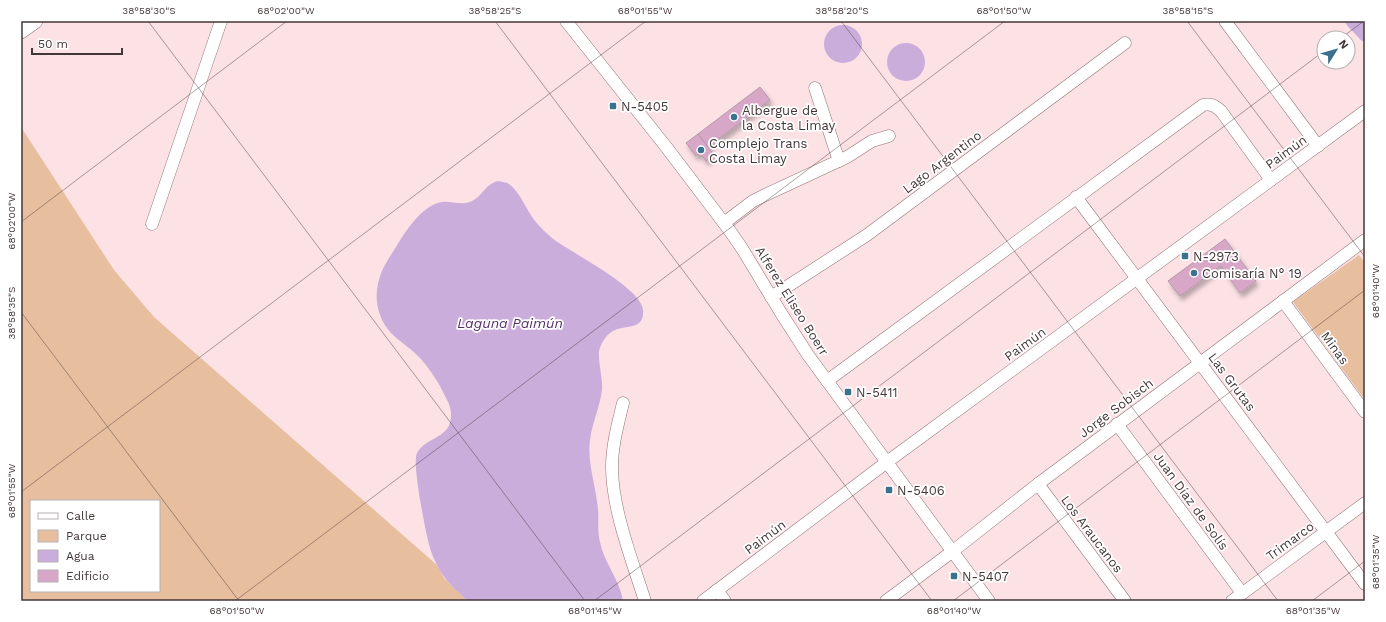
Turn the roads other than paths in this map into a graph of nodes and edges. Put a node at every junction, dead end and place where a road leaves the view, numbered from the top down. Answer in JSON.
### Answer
{"nodes":[{"id":1,"x":34,"y":21,"type":"edge"},
{"id":2,"x":221,"y":21,"type":"edge"},
{"id":3,"x":566,"y":21,"type":"edge"},
{"id":4,"x":1225,"y":21,"type":"edge"},
{"id":5,"x":21,"y":31,"type":"edge"},
{"id":6,"x":1125,"y":43,"type":"dead end"},
{"id":7,"x":815,"y":88,"type":"dead end"},
{"id":8,"x":1365,"y":111,"type":"edge"},
{"id":9,"x":889,"y":136,"type":"dead end"},
{"id":10,"x":1318,"y":146,"type":"junction"},
{"id":11,"x":839,"y":161,"type":"junction"},
{"id":12,"x":1271,"y":180,"type":"junction"},
{"id":13,"x":1076,"y":197,"type":"junction"},
{"id":14,"x":724,"y":222,"type":"junction"},
{"id":15,"x":152,"y":224,"type":"dead end"},
{"id":16,"x":1364,"y":243,"type":"edge"},
{"id":17,"x":1137,"y":278,"type":"junction"},
{"id":18,"x":771,"y":296,"type":"junction"},
{"id":19,"x":1283,"y":301,"type":"junction"},
{"id":20,"x":1200,"y":363,"type":"junction"},
{"id":21,"x":827,"y":381,"type":"junction"},
{"id":22,"x":623,"y":403,"type":"dead end"},
{"id":23,"x":1365,"y":412,"type":"edge"},
{"id":24,"x":1117,"y":424,"type":"junction"},
{"id":25,"x":887,"y":462,"type":"junction"},
{"id":26,"x":1038,"y":484,"type":"junction"},
{"id":27,"x":1365,"y":503,"type":"edge"},
{"id":28,"x":1326,"y":532,"type":"junction"},
{"id":29,"x":953,"y":551,"type":"junction"},
{"id":30,"x":1365,"y":584,"type":"edge"},
{"id":31,"x":717,"y":590,"type":"junction"},
{"id":32,"x":1242,"y":593,"type":"junction"},
{"id":33,"x":645,"y":601,"type":"edge"},
{"id":34,"x":703,"y":601,"type":"edge"},
{"id":35,"x":725,"y":601,"type":"edge"},
{"id":36,"x":886,"y":601,"type":"edge"},
{"id":37,"x":989,"y":601,"type":"edge"},
{"id":38,"x":1125,"y":601,"type":"edge"},
{"id":39,"x":1232,"y":601,"type":"edge"}],
"edges":[{"from":1,"to":5,"type":"main road"},
{"from":2,"to":15,"type":"street"},
{"from":3,"to":14,"type":"street","name":"Alferez Eliseo Boerr"},
{"from":4,"to":10,"type":"street"},
{"from":6,"to":18,"type":"street","name":"Lago Argentino"},
{"from":7,"to":11,"type":"street"},
{"from":8,"to":10,"type":"street","name":"Paimún"},
{"from":9,"to":11,"type":"street"},
{"from":10,"to":12,"type":"street","name":"Paimún"},
{"from":11,"to":14,"type":"street"},
{"from":12,"to":13,"type":"street"},
{"from":12,"to":17,"type":"street","name":"Paimún"},
{"from":13,"to":17,"type":"street","name":"Las Grutas"},
{"from":13,"to":21,"type":"street"},
{"from":14,"to":18,"type":"street","name":"Alferez Eliseo Boerr"},
{"from":16,"to":19,"type":"street","name":"Jorge Sobisch"},
{"from":17,"to":20,"type":"street","name":"Las Grutas"},
{"from":17,"to":25,"type":"street","name":"Paimún"},
{"from":18,"to":21,"type":"street","name":"Alferez Eliseo Boerr"},
{"from":19,"to":20,"type":"street","name":"Jorge Sobisch"},
{"from":19,"to":23,"type":"street","name":"Minas"},
{"from":20,"to":24,"type":"street","name":"Jorge Sobisch"},
{"from":20,"to":28,"type":"street","name":"Las Grutas"},
{"from":21,"to":25,"type":"street","name":"Alferez Eliseo Boerr"},
{"from":22,"to":33,"type":"street"},
{"from":24,"to":26,"type":"street","name":"Jorge Sobisch"},
{"from":24,"to":32,"type":"street","name":"Juan Díaz de Solís"},
{"from":25,"to":29,"type":"street","name":"Alferez Eliseo Boerr"},
{"from":25,"to":31,"type":"street","name":"Paimún"},
{"from":26,"to":29,"type":"street","name":"Jorge Sobisch"},
{"from":26,"to":38,"type":"street","name":"Los Araucanos"},
{"from":27,"to":28,"type":"street","name":"Trimarco"},
{"from":28,"to":30,"type":"street","name":"Las Grutas"},
{"from":28,"to":32,"type":"street","name":"Trimarco"},
{"from":29,"to":36,"type":"street","name":"Jorge Sobisch"},
{"from":29,"to":37,"type":"street","name":"Alferez Eliseo Boerr"},
{"from":31,"to":34,"type":"street","name":"Paimún"},
{"from":31,"to":35,"type":"street"},
{"from":32,"to":39,"type":"street","name":"Trimarco"}]}
